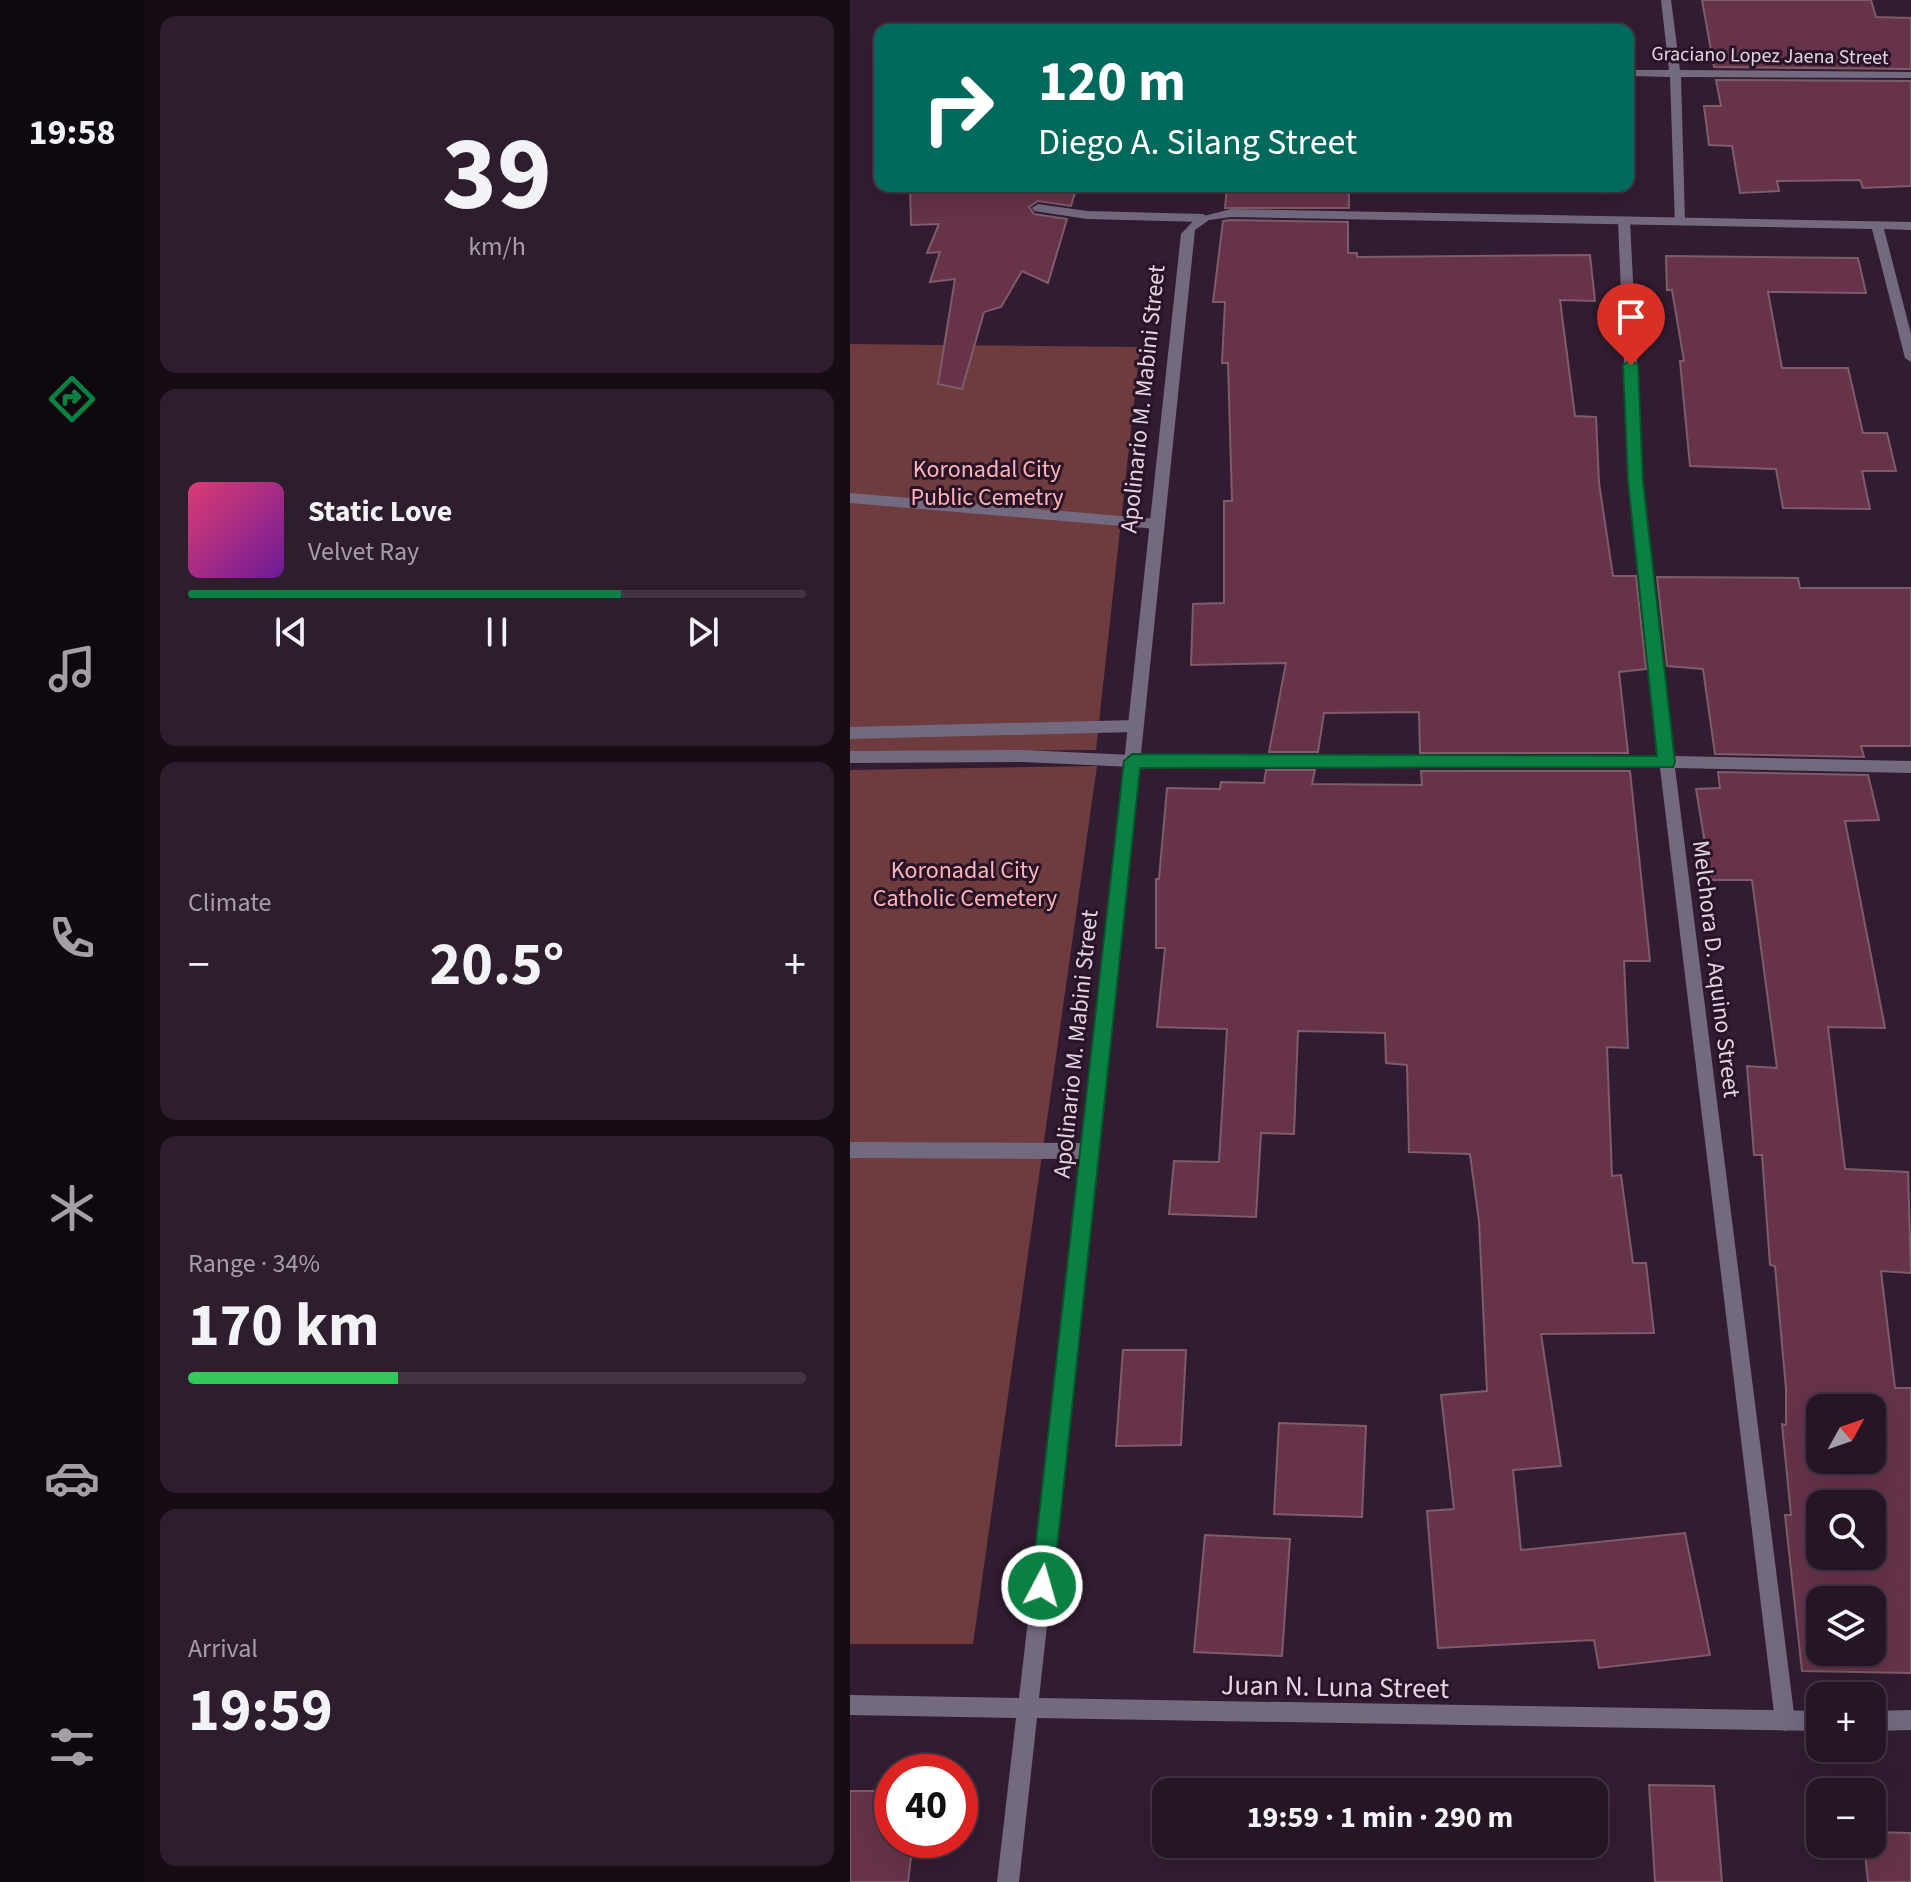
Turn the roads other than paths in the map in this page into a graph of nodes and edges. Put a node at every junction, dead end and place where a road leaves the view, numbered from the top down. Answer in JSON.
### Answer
{"nodes":[{"id":1,"x":1666,"y":0,"type":"edge"},
{"id":2,"x":1634,"y":73,"type":"edge"},
{"id":3,"x":1675,"y":73,"type":"junction"},
{"id":4,"x":1911,"y":75,"type":"edge"},
{"id":5,"x":1038,"y":208,"type":"dead end"},
{"id":6,"x":1203,"y":218,"type":"junction"},
{"id":7,"x":1624,"y":221,"type":"junction"},
{"id":8,"x":1679,"y":222,"type":"junction"},
{"id":9,"x":1877,"y":226,"type":"junction"},
{"id":10,"x":1911,"y":226,"type":"edge"},
{"id":11,"x":1911,"y":358,"type":"edge"},
{"id":12,"x":850,"y":498,"type":"edge"},
{"id":13,"x":1156,"y":524,"type":"junction"},
{"id":14,"x":1135,"y":726,"type":"junction"},
{"id":15,"x":850,"y":733,"type":"edge"},
{"id":16,"x":850,"y":757,"type":"edge"},
{"id":17,"x":1132,"y":761,"type":"junction"},
{"id":18,"x":1667,"y":762,"type":"junction"},
{"id":19,"x":1911,"y":767,"type":"edge"},
{"id":20,"x":850,"y":1150,"type":"edge"},
{"id":21,"x":1091,"y":1151,"type":"junction"},
{"id":22,"x":850,"y":1705,"type":"edge"},
{"id":23,"x":1028,"y":1710,"type":"junction"},
{"id":24,"x":1911,"y":1720,"type":"edge"},
{"id":25,"x":1785,"y":1721,"type":"junction"},
{"id":26,"x":1806,"y":1721,"type":"edge"},
{"id":27,"x":1886,"y":1721,"type":"edge"},
{"id":28,"x":1008,"y":1882,"type":"edge"}],
"edges":[{"from":1,"to":3,"type":"street"},
{"from":2,"to":3,"type":"street","name":"Graciano Lopez Jaena Street"},
{"from":3,"to":4,"type":"street","name":"Graciano Lopez Jaena Street"},
{"from":3,"to":8,"type":"street"},
{"from":5,"to":6,"type":"street"},
{"from":6,"to":7,"type":"street"},
{"from":6,"to":13,"type":"street","name":"Apolinario M. Mabini Street"},
{"from":7,"to":8,"type":"street"},
{"from":7,"to":18,"type":"street","name":"Melchora D. Aquino Street"},
{"from":8,"to":9,"type":"street"},
{"from":9,"to":10,"type":"street"},
{"from":9,"to":11,"type":"street"},
{"from":12,"to":13,"type":"street"},
{"from":13,"to":14,"type":"street","name":"Apolinario M. Mabini Street"},
{"from":14,"to":15,"type":"street"},
{"from":14,"to":17,"type":"street","name":"Apolinario M. Mabini Street"},
{"from":16,"to":17,"type":"street"},
{"from":17,"to":18,"type":"street"},
{"from":17,"to":21,"type":"street","name":"Apolinario M. Mabini Street"},
{"from":18,"to":19,"type":"street"},
{"from":18,"to":25,"type":"street","name":"Melchora D. Aquino Street"},
{"from":20,"to":21,"type":"street"},
{"from":21,"to":23,"type":"street","name":"Apolinario M. Mabini Street"},
{"from":22,"to":23,"type":"street","name":"Juan N. Luna Street"},
{"from":23,"to":25,"type":"street","name":"Juan N. Luna Street"},
{"from":23,"to":28,"type":"street","name":"Apolinario M. Mabini Street"},
{"from":24,"to":27,"type":"street"},
{"from":25,"to":26,"type":"street","name":"Juan N. Luna Street"}]}
